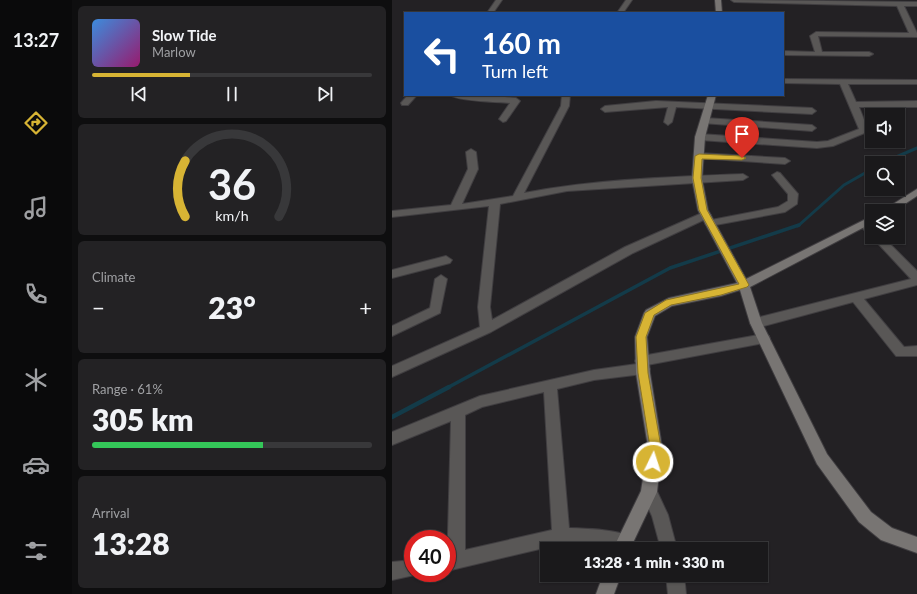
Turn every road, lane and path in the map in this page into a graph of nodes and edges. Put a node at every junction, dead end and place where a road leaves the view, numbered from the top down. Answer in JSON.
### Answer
{"nodes":[{"id":1,"x":499,"y":0,"type":"edge"},
{"id":2,"x":630,"y":0,"type":"edge"},
{"id":3,"x":718,"y":0,"type":"edge"},
{"id":4,"x":734,"y":0,"type":"edge"},
{"id":5,"x":763,"y":0,"type":"edge"},
{"id":6,"x":845,"y":1,"type":"edge"},
{"id":7,"x":870,"y":2,"type":"edge"},
{"id":8,"x":900,"y":4,"type":"junction"},
{"id":9,"x":917,"y":4,"type":"edge"},
{"id":10,"x":491,"y":12,"type":"edge"},
{"id":11,"x":621,"y":12,"type":"edge"},
{"id":12,"x":719,"y":12,"type":"edge"},
{"id":13,"x":917,"y":19,"type":"edge"},
{"id":14,"x":908,"y":20,"type":"junction"},
{"id":15,"x":916,"y":35,"type":"edge"},
{"id":16,"x":784,"y":53,"type":"edge"},
{"id":17,"x":819,"y":54,"type":"junction"},
{"id":18,"x":869,"y":54,"type":"dead end"},
{"id":19,"x":784,"y":81,"type":"edge"},
{"id":20,"x":843,"y":81,"type":"junction"},
{"id":21,"x":917,"y":82,"type":"edge"},
{"id":22,"x":412,"y":96,"type":"edge"},
{"id":23,"x":466,"y":96,"type":"edge"},
{"id":24,"x":566,"y":96,"type":"edge"},
{"id":25,"x":712,"y":96,"type":"edge"},
{"id":26,"x":478,"y":97,"type":"edge"},
{"id":27,"x":405,"y":103,"type":"dead end"},
{"id":28,"x":673,"y":104,"type":"junction"},
{"id":29,"x":917,"y":104,"type":"edge"},
{"id":30,"x":853,"y":105,"type":"junction"},
{"id":31,"x":710,"y":106,"type":"junction"},
{"id":32,"x":605,"y":109,"type":"dead end"},
{"id":33,"x":812,"y":111,"type":"dead end"},
{"id":34,"x":503,"y":119,"type":"dead end"},
{"id":35,"x":705,"y":121,"type":"junction"},
{"id":36,"x":668,"y":122,"type":"dead end"},
{"id":37,"x":812,"y":128,"type":"dead end"},
{"id":38,"x":700,"y":137,"type":"junction"},
{"id":39,"x":471,"y":152,"type":"dead end"},
{"id":40,"x":699,"y":156,"type":"junction"},
{"id":41,"x":784,"y":161,"type":"dead end"},
{"id":42,"x":778,"y":175,"type":"dead end"},
{"id":43,"x":697,"y":178,"type":"junction"},
{"id":44,"x":743,"y":178,"type":"dead end"},
{"id":45,"x":917,"y":192,"type":"edge"},
{"id":46,"x":517,"y":197,"type":"junction"},
{"id":47,"x":496,"y":202,"type":"junction"},
{"id":48,"x":898,"y":204,"type":"edge"},
{"id":49,"x":455,"y":208,"type":"junction"},
{"id":50,"x":392,"y":214,"type":"edge"},
{"id":51,"x":710,"y":223,"type":"junction"},
{"id":52,"x":865,"y":227,"type":"edge"},
{"id":53,"x":884,"y":244,"type":"edge"},
{"id":54,"x":446,"y":260,"type":"dead end"},
{"id":55,"x":392,"y":274,"type":"edge"},
{"id":56,"x":441,"y":279,"type":"dead end"},
{"id":57,"x":917,"y":279,"type":"edge"},
{"id":58,"x":744,"y":285,"type":"junction"},
{"id":59,"x":856,"y":297,"type":"junction"},
{"id":60,"x":756,"y":323,"type":"junction"},
{"id":61,"x":487,"y":329,"type":"junction"},
{"id":62,"x":392,"y":331,"type":"edge"},
{"id":63,"x":764,"y":339,"type":"junction"},
{"id":64,"x":917,"y":350,"type":"edge"},
{"id":65,"x":642,"y":365,"type":"junction"},
{"id":66,"x":392,"y":372,"type":"edge"},
{"id":67,"x":550,"y":385,"type":"junction"},
{"id":68,"x":458,"y":412,"type":"junction"},
{"id":69,"x":392,"y":439,"type":"edge"},
{"id":70,"x":649,"y":492,"type":"junction"},
{"id":71,"x":453,"y":530,"type":"edge"},
{"id":72,"x":561,"y":536,"type":"junction"},
{"id":73,"x":613,"y":542,"type":"edge"},
{"id":74,"x":625,"y":542,"type":"edge"},
{"id":75,"x":667,"y":542,"type":"edge"},
{"id":76,"x":917,"y":545,"type":"edge"},
{"id":77,"x":456,"y":562,"type":"edge"},
{"id":78,"x":404,"y":569,"type":"edge"},
{"id":79,"x":392,"y":571,"type":"edge"},
{"id":80,"x":609,"y":582,"type":"edge"},
{"id":81,"x":676,"y":582,"type":"edge"},
{"id":82,"x":605,"y":594,"type":"edge"},
{"id":83,"x":677,"y":594,"type":"edge"}],
"edges":[{"from":1,"to":10,"type":"street"},
{"from":2,"to":11,"type":"street"},
{"from":3,"to":12,"type":"main road"},
{"from":4,"to":5,"type":"street"},
{"from":5,"to":6,"type":"street"},
{"from":6,"to":7,"type":"street"},
{"from":7,"to":8,"type":"street"},
{"from":8,"to":9,"type":"street"},
{"from":8,"to":14,"type":"street"},
{"from":13,"to":14,"type":"street"},
{"from":14,"to":15,"type":"street"},
{"from":15,"to":17,"type":"street"},
{"from":16,"to":17,"type":"street"},
{"from":17,"to":18,"type":"street"},
{"from":19,"to":20,"type":"street"},
{"from":20,"to":21,"type":"street"},
{"from":20,"to":30,"type":"street"},
{"from":22,"to":27,"type":"street"},
{"from":23,"to":26,"type":"street"},
{"from":24,"to":46,"type":"street"},
{"from":25,"to":31,"type":"main road"},
{"from":26,"to":34,"type":"street"},
{"from":28,"to":31,"type":"street"},
{"from":28,"to":32,"type":"street"},
{"from":28,"to":36,"type":"street"},
{"from":29,"to":30,"type":"street"},
{"from":30,"to":38,"type":"street"},
{"from":31,"to":33,"type":"street"},
{"from":31,"to":35,"type":"main road"},
{"from":35,"to":37,"type":"street"},
{"from":35,"to":38,"type":"main road"},
{"from":38,"to":40,"type":"main road"},
{"from":39,"to":49,"type":"street"},
{"from":40,"to":41,"type":"street"},
{"from":40,"to":43,"type":"main road"},
{"from":42,"to":51,"type":"street"},
{"from":43,"to":44,"type":"street"},
{"from":43,"to":46,"type":"street"},
{"from":43,"to":51,"type":"main road"},
{"from":45,"to":48,"type":"main road"},
{"from":46,"to":47,"type":"street"},
{"from":47,"to":49,"type":"street"},
{"from":47,"to":61,"type":"street"},
{"from":49,"to":50,"type":"street"},
{"from":51,"to":58,"type":"main road"},
{"from":51,"to":61,"type":"street"},
{"from":52,"to":58,"type":"main road"},
{"from":53,"to":57,"type":"street"},
{"from":54,"to":55,"type":"street"},
{"from":56,"to":62,"type":"street"},
{"from":57,"to":59,"type":"street"},
{"from":58,"to":60,"type":"main road"},
{"from":58,"to":65,"type":"main road"},
{"from":59,"to":60,"type":"street"},
{"from":59,"to":64,"type":"street"},
{"from":60,"to":63,"type":"main road"},
{"from":61,"to":66,"type":"street"},
{"from":63,"to":65,"type":"street"},
{"from":63,"to":76,"type":"main road"},
{"from":65,"to":67,"type":"street"},
{"from":65,"to":70,"type":"main road"},
{"from":67,"to":68,"type":"street"},
{"from":67,"to":72,"type":"street"},
{"from":68,"to":69,"type":"street"},
{"from":68,"to":71,"type":"street"},
{"from":70,"to":74,"type":"main road"},
{"from":70,"to":75,"type":"street"},
{"from":72,"to":73,"type":"street"},
{"from":72,"to":77,"type":"street"},
{"from":78,"to":79,"type":"street"},
{"from":80,"to":82,"type":"main road"},
{"from":81,"to":83,"type":"street"}]}
